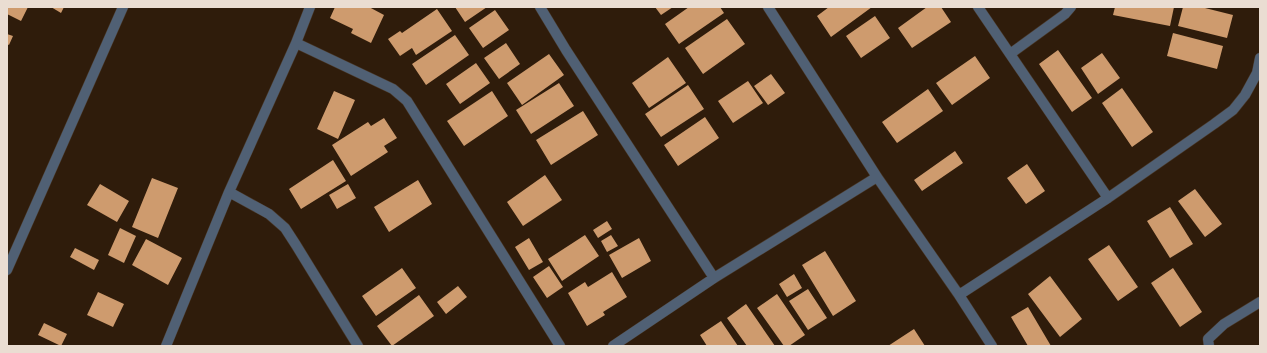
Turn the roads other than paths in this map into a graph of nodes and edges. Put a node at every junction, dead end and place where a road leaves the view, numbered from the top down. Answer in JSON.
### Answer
{"nodes":[{"id":1,"x":123,"y":7,"type":"edge"},
{"id":2,"x":310,"y":7,"type":"edge"},
{"id":3,"x":540,"y":7,"type":"edge"},
{"id":4,"x":768,"y":7,"type":"edge"},
{"id":5,"x":978,"y":7,"type":"edge"},
{"id":6,"x":1071,"y":7,"type":"edge"},
{"id":7,"x":296,"y":43,"type":"junction"},
{"id":8,"x":1010,"y":54,"type":"junction"},
{"id":9,"x":1260,"y":58,"type":"edge"},
{"id":10,"x":877,"y":177,"type":"junction"},
{"id":11,"x":229,"y":192,"type":"junction"},
{"id":12,"x":1108,"y":198,"type":"junction"},
{"id":13,"x":7,"y":270,"type":"edge"},
{"id":14,"x":714,"y":278,"type":"junction"},
{"id":15,"x":959,"y":295,"type":"junction"},
{"id":16,"x":1260,"y":302,"type":"edge"},
{"id":17,"x":166,"y":346,"type":"edge"},
{"id":18,"x":358,"y":346,"type":"edge"},
{"id":19,"x":560,"y":346,"type":"edge"},
{"id":20,"x":613,"y":346,"type":"edge"},
{"id":21,"x":992,"y":346,"type":"edge"},
{"id":22,"x":1209,"y":346,"type":"edge"}],
"edges":[{"from":1,"to":13,"type":"street"},
{"from":2,"to":7,"type":"street"},
{"from":3,"to":14,"type":"street"},
{"from":4,"to":10,"type":"street"},
{"from":5,"to":8,"type":"street"},
{"from":6,"to":8,"type":"street"},
{"from":7,"to":11,"type":"street"},
{"from":7,"to":19,"type":"street"},
{"from":8,"to":12,"type":"street"},
{"from":9,"to":12,"type":"street"},
{"from":10,"to":14,"type":"street"},
{"from":10,"to":15,"type":"street"},
{"from":11,"to":17,"type":"street"},
{"from":11,"to":18,"type":"street"},
{"from":12,"to":15,"type":"street"},
{"from":14,"to":20,"type":"street"},
{"from":15,"to":21,"type":"street"},
{"from":16,"to":22,"type":"street"}]}
